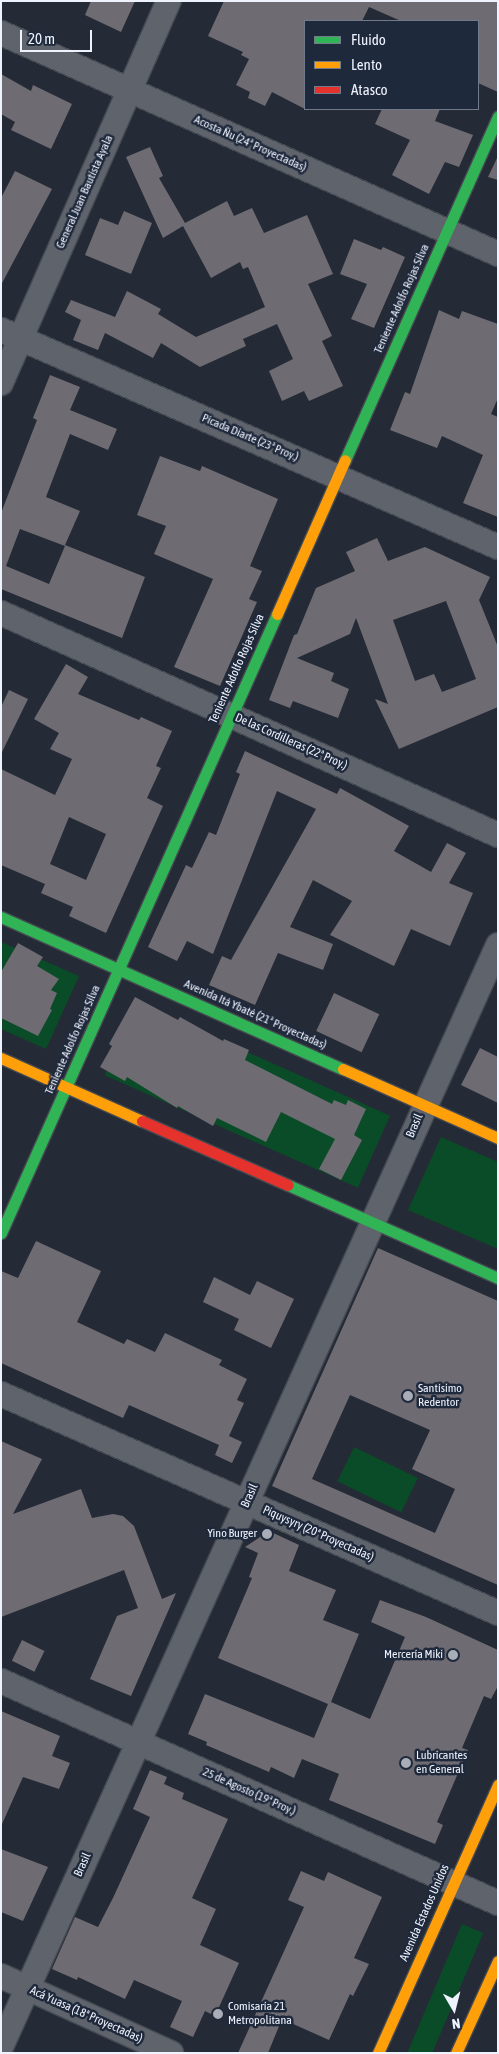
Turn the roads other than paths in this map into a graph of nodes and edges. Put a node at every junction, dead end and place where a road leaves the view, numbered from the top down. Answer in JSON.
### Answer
{"nodes":[{"id":1,"x":169,"y":1,"type":"edge"},
{"id":2,"x":1,"y":33,"type":"edge"},
{"id":3,"x":130,"y":91,"type":"junction"},
{"id":4,"x":498,"y":117,"type":"edge"},
{"id":5,"x":447,"y":232,"type":"junction"},
{"id":6,"x":498,"y":254,"type":"edge"},
{"id":7,"x":11,"y":334,"type":"edge"},
{"id":8,"x":1,"y":383,"type":"edge"},
{"id":9,"x":338,"y":476,"type":"junction"},
{"id":10,"x":498,"y":547,"type":"edge"},
{"id":11,"x":1,"y":613,"type":"edge"},
{"id":12,"x":232,"y":716,"type":"junction"},
{"id":13,"x":498,"y":835,"type":"edge"},
{"id":14,"x":1,"y":917,"type":"edge"},
{"id":15,"x":498,"y":945,"type":"edge"},
{"id":16,"x":119,"y":970,"type":"junction"},
{"id":17,"x":1,"y":1058,"type":"edge"},
{"id":18,"x":67,"y":1087,"type":"junction"},
{"id":19,"x":424,"y":1105,"type":"junction"},
{"id":20,"x":498,"y":1138,"type":"edge"},
{"id":21,"x":373,"y":1223,"type":"junction"},
{"id":22,"x":1,"y":1233,"type":"edge"},
{"id":23,"x":498,"y":1278,"type":"edge"},
{"id":24,"x":1,"y":1394,"type":"edge"},
{"id":25,"x":247,"y":1502,"type":"junction"},
{"id":26,"x":498,"y":1613,"type":"edge"},
{"id":27,"x":1,"y":1681,"type":"edge"},
{"id":28,"x":139,"y":1742,"type":"junction"},
{"id":29,"x":498,"y":1785,"type":"edge"},
{"id":30,"x":454,"y":1883,"type":"junction"},
{"id":31,"x":498,"y":1903,"type":"edge"},
{"id":32,"x":498,"y":1961,"type":"edge"},
{"id":33,"x":1,"y":1976,"type":"edge"},
{"id":34,"x":28,"y":1988,"type":"junction"},
{"id":35,"x":1,"y":2047,"type":"edge"},
{"id":36,"x":171,"y":2053,"type":"edge"},
{"id":37,"x":378,"y":2053,"type":"edge"},
{"id":38,"x":456,"y":2053,"type":"edge"}],
"edges":[{"from":1,"to":3,"type":"street","name":"General Juan Bautista Ayala"},
{"from":2,"to":3,"type":"street","name":"Acosta Ñu (24ª Proyectadas)"},
{"from":3,"to":5,"type":"street","name":"Acosta Ñu (24ª Proyectadas)"},
{"from":3,"to":7,"type":"street","name":"General Juan Bautista Ayala"},
{"from":4,"to":5,"type":"main road","name":"Teniente Adolfo Rojas Silva"},
{"from":5,"to":6,"type":"street","name":"Acosta Ñu (24ª Proyectadas)"},
{"from":5,"to":9,"type":"main road","name":"Teniente Adolfo Rojas Silva"},
{"from":7,"to":8,"type":"street","name":"General Juan Bautista Ayala"},
{"from":7,"to":9,"type":"street","name":"Picada Diarte (23ª Proy.)"},
{"from":9,"to":10,"type":"street","name":"Picada Diarte (23ª Proy.)"},
{"from":9,"to":12,"type":"main road","name":"Teniente Adolfo Rojas Silva"},
{"from":11,"to":12,"type":"street","name":"De las Cordilleras (22ª Proy.)"},
{"from":12,"to":13,"type":"street","name":"De las Cordilleras (22ª Proy.)"},
{"from":12,"to":16,"type":"main road","name":"Teniente Adolfo Rojas Silva"},
{"from":14,"to":16,"type":"main road","name":"Avenida Itá Ybaté (21ª Proyectadas)"},
{"from":15,"to":19,"type":"street","name":"Brasil"},
{"from":16,"to":18,"type":"main road","name":"Teniente Adolfo Rojas Silva"},
{"from":16,"to":19,"type":"main road","name":"Avenida Itá Ybaté (21ª Proyectadas)"},
{"from":17,"to":18,"type":"main road"},
{"from":18,"to":21,"type":"main road"},
{"from":18,"to":22,"type":"main road","name":"Teniente Adolfo Rojas Silva"},
{"from":19,"to":20,"type":"main road","name":"Avenida Itá Ybaté (21ª Proyectadas)"},
{"from":19,"to":21,"type":"street","name":"Brasil"},
{"from":21,"to":23,"type":"main road"},
{"from":21,"to":25,"type":"street","name":"Brasil"},
{"from":24,"to":25,"type":"street","name":"Piquysyry (20ª Proyectadas)"},
{"from":25,"to":26,"type":"street","name":"Piquysyry (20ª Proyectadas)"},
{"from":25,"to":28,"type":"street","name":"Brasil"},
{"from":27,"to":28,"type":"street","name":"25 de Agosto (19ª Proy.)"},
{"from":28,"to":30,"type":"street","name":"25 de Agosto (19ª Proy.)"},
{"from":28,"to":34,"type":"street","name":"Brasil"},
{"from":29,"to":30,"type":"main road","name":"Avenida Estados Unidos"},
{"from":30,"to":31,"type":"street","name":"25 de Agosto (19ª Proy.)"},
{"from":30,"to":37,"type":"main road","name":"Avenida Estados Unidos"},
{"from":32,"to":38,"type":"main road"},
{"from":33,"to":34,"type":"street","name":"Acá Yuasa (18ª Proyectadas)"},
{"from":34,"to":35,"type":"street","name":"Brasil"},
{"from":34,"to":36,"type":"street","name":"Acá Yuasa (18ª Proyectadas)"}]}
